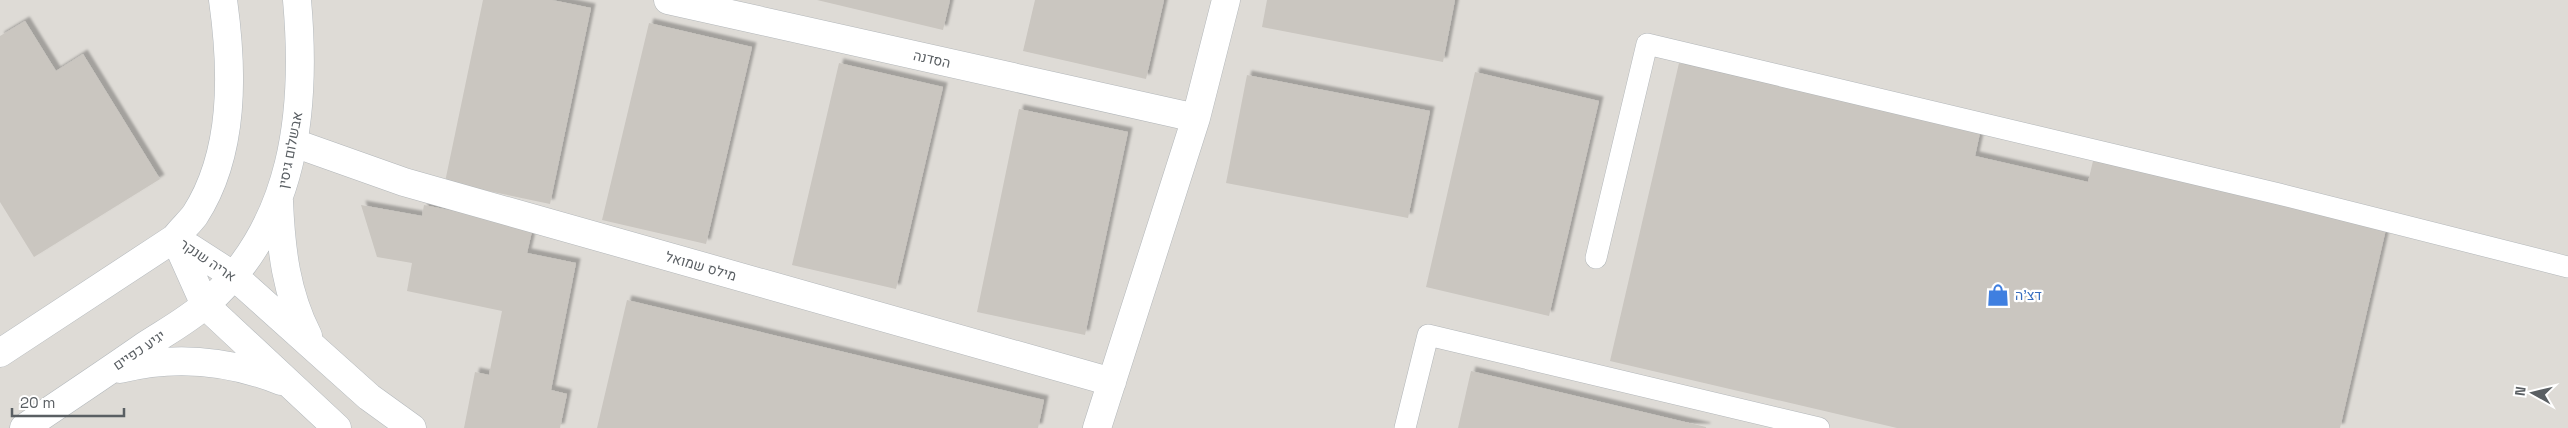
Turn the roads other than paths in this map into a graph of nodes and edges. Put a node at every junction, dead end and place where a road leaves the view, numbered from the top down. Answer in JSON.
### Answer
{"nodes":[{"id":1,"x":223,"y":0,"type":"edge"},
{"id":2,"x":297,"y":0,"type":"edge"},
{"id":3,"x":668,"y":0,"type":"edge"},
{"id":4,"x":1226,"y":0,"type":"edge"},
{"id":5,"x":1196,"y":118,"type":"junction"},
{"id":6,"x":294,"y":143,"type":"junction"},
{"id":7,"x":279,"y":200,"type":"junction"},
{"id":8,"x":175,"y":238,"type":"junction"},
{"id":9,"x":1596,"y":258,"type":"dead end"},
{"id":10,"x":2568,"y":266,"type":"edge"},
{"id":11,"x":234,"y":276,"type":"junction"},
{"id":12,"x":205,"y":305,"type":"junction"},
{"id":13,"x":318,"y":352,"type":"junction"},
{"id":14,"x":0,"y":353,"type":"edge"},
{"id":15,"x":106,"y":372,"type":"junction"},
{"id":16,"x":1112,"y":382,"type":"junction"},
{"id":17,"x":291,"y":384,"type":"junction"},
{"id":18,"x":318,"y":418,"type":"edge"},
{"id":19,"x":24,"y":428,"type":"edge"},
{"id":20,"x":337,"y":428,"type":"edge"},
{"id":21,"x":412,"y":428,"type":"edge"},
{"id":22,"x":1097,"y":428,"type":"edge"},
{"id":23,"x":1405,"y":428,"type":"edge"},
{"id":24,"x":1819,"y":428,"type":"edge"}],
"edges":[{"from":1,"to":8,"type":"street"},
{"from":2,"to":6,"type":"street","name":"אבשלום גיסין"},
{"from":3,"to":5,"type":"street","name":"הסדנה"},
{"from":4,"to":5,"type":"street"},
{"from":5,"to":16,"type":"street"},
{"from":6,"to":7,"type":"street","name":"אבשלום גיסין"},
{"from":6,"to":16,"type":"street","name":"מילס שמואל"},
{"from":7,"to":11,"type":"street","name":"אבשלום גיסין"},
{"from":7,"to":13,"type":"street"},
{"from":8,"to":11,"type":"street","name":"אריה שנקר"},
{"from":8,"to":12,"type":"street","name":"אריה שנקר"},
{"from":8,"to":14,"type":"street"},
{"from":9,"to":10,"type":"lane"},
{"from":11,"to":12,"type":"street","name":"אבשלום גיסין"},
{"from":11,"to":13,"type":"street","name":"אריה שנקר"},
{"from":12,"to":15,"type":"street","name":"יגיע כפיים"},
{"from":12,"to":17,"type":"street","name":"אריה שנקר"},
{"from":13,"to":21,"type":"street","name":"אריה שנקר"},
{"from":15,"to":17,"type":"street"},
{"from":15,"to":19,"type":"street","name":"יגיע כפיים"},
{"from":16,"to":22,"type":"street"},
{"from":17,"to":18,"type":"street","name":"אריה שנקר"},
{"from":18,"to":20,"type":"street","name":"אריה שנקר"},
{"from":23,"to":24,"type":"lane"}]}
